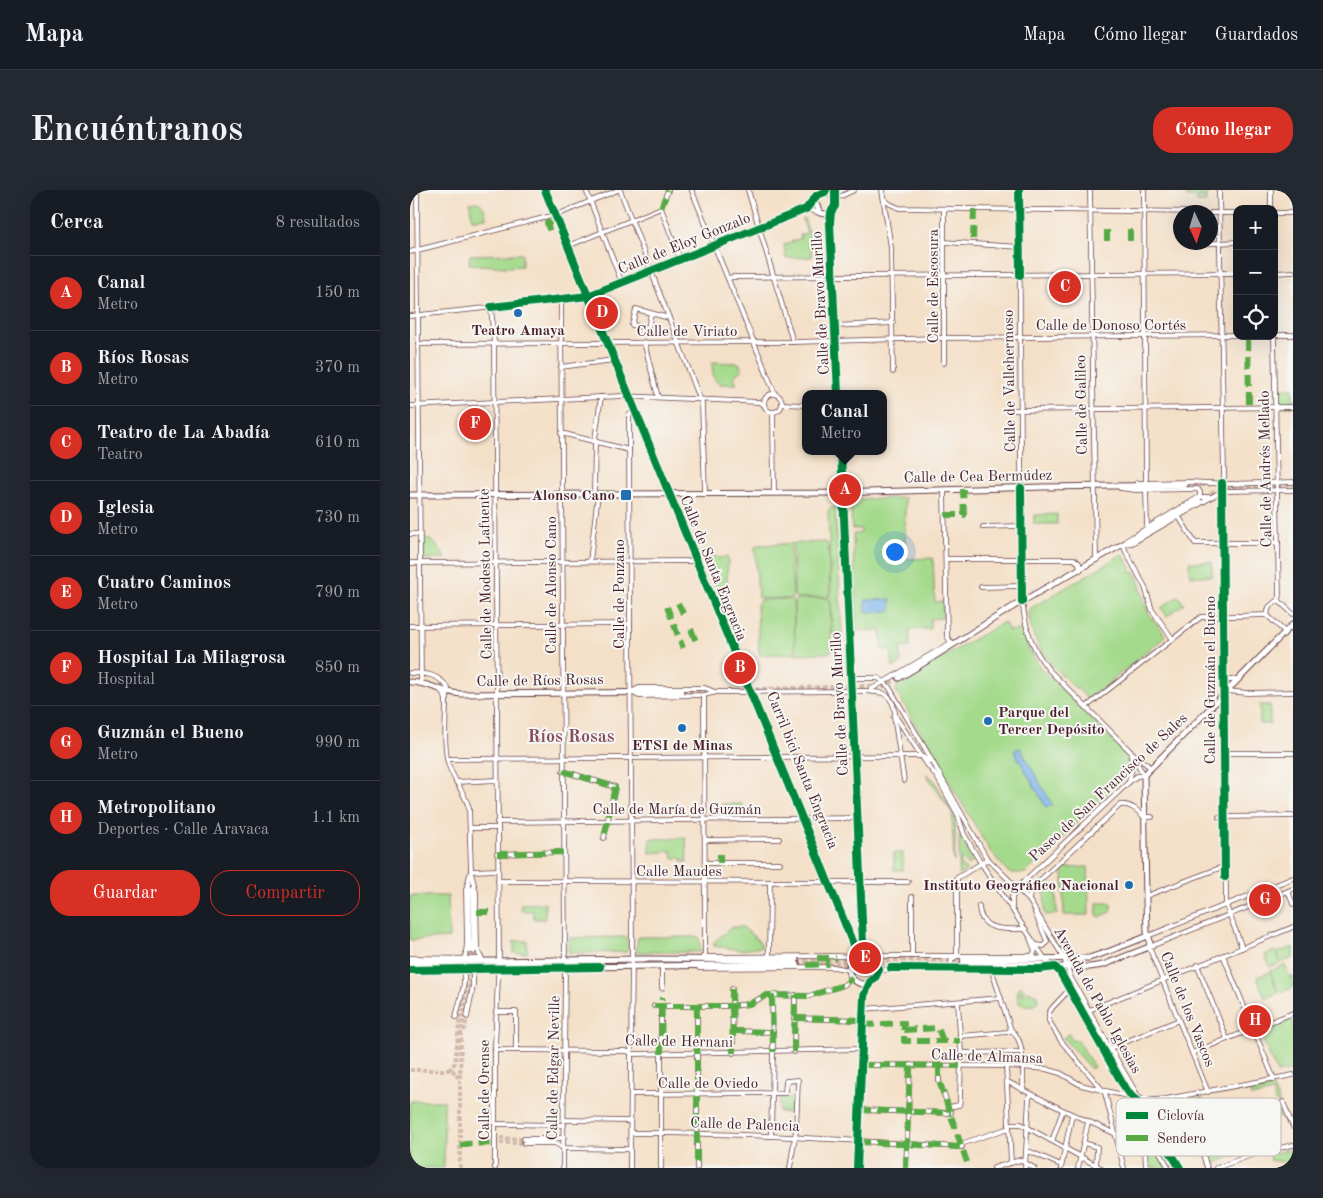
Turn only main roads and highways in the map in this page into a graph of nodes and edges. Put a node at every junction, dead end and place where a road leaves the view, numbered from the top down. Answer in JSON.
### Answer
{"nodes":[{"id":1,"x":545,"y":190,"type":"edge"},
{"id":2,"x":835,"y":190,"type":"edge"},
{"id":3,"x":826,"y":191,"type":"edge"},
{"id":4,"x":816,"y":195,"type":"edge"},
{"id":5,"x":835,"y":198,"type":"junction"},
{"id":6,"x":831,"y":212,"type":"junction"},
{"id":7,"x":838,"y":390,"type":"edge"},
{"id":8,"x":841,"y":455,"type":"edge"},
{"id":9,"x":1185,"y":485,"type":"tunnel mouth"},
{"id":10,"x":668,"y":493,"type":"junction"},
{"id":11,"x":843,"y":493,"type":"junction"},
{"id":12,"x":410,"y":495,"type":"edge"},
{"id":13,"x":1199,"y":499,"type":"tunnel mouth"},
{"id":14,"x":1293,"y":625,"type":"edge"},
{"id":15,"x":898,"y":678,"type":"tunnel mouth"},
{"id":16,"x":410,"y":682,"type":"edge"},
{"id":17,"x":681,"y":692,"type":"tunnel mouth"},
{"id":18,"x":1144,"y":775,"type":"joint"},
{"id":19,"x":1147,"y":936,"type":"junction"},
{"id":20,"x":869,"y":955,"type":"junction"},
{"id":21,"x":855,"y":957,"type":"junction"},
{"id":22,"x":410,"y":964,"type":"edge"},
{"id":23,"x":1062,"y":966,"type":"junction"},
{"id":24,"x":855,"y":980,"type":"junction"},
{"id":25,"x":870,"y":982,"type":"junction"},
{"id":26,"x":864,"y":996,"type":"junction"},
{"id":27,"x":857,"y":1168,"type":"edge"}],
"edges":[{"from":1,"to":10,"type":"main road","name":"Calle de Santa Engracia"},
{"from":2,"to":5,"type":"main road"},
{"from":3,"to":4,"type":"main road"},
{"from":3,"to":5,"type":"main road"},
{"from":4,"to":6,"type":"main road"},
{"from":5,"to":6,"type":"main road"},
{"from":6,"to":7,"type":"main road","name":"Calle de Bravo Murillo"},
{"from":8,"to":11,"type":"main road","name":"Calle de Bravo Murillo"},
{"from":9,"to":11,"type":"main road","name":"Calle de Cea Bermúdez"},
{"from":10,"to":11,"type":"main road","name":"Calle de Cea Bermúdez"},
{"from":10,"to":12,"type":"main road","name":"Calle de Cea Bermúdez"},
{"from":10,"to":21,"type":"main road","name":"Calle de Santa Engracia"},
{"from":11,"to":20,"type":"main road","name":"Calle de Bravo Murillo"},
{"from":13,"to":15,"type":"main road"},
{"from":14,"to":18,"type":"main road","name":"Paseo de San Francisco de Sales"},
{"from":16,"to":17,"type":"main road","name":"Calle de Ríos Rosas"},
{"from":18,"to":19,"type":"main road","name":"Calle de los Vascos"},
{"from":19,"to":23,"type":"main road"},
{"from":19,"to":23,"type":"main road","name":"Calle de los Vascos"},
{"from":20,"to":21,"type":"main road"},
{"from":20,"to":25,"type":"main road"},
{"from":21,"to":24,"type":"main road"},
{"from":22,"to":22,"type":"main road"},
{"from":23,"to":23,"type":"main road"},
{"from":24,"to":25,"type":"main road"},
{"from":24,"to":26,"type":"main road"},
{"from":25,"to":26,"type":"main road"},
{"from":26,"to":27,"type":"main road"}]}
